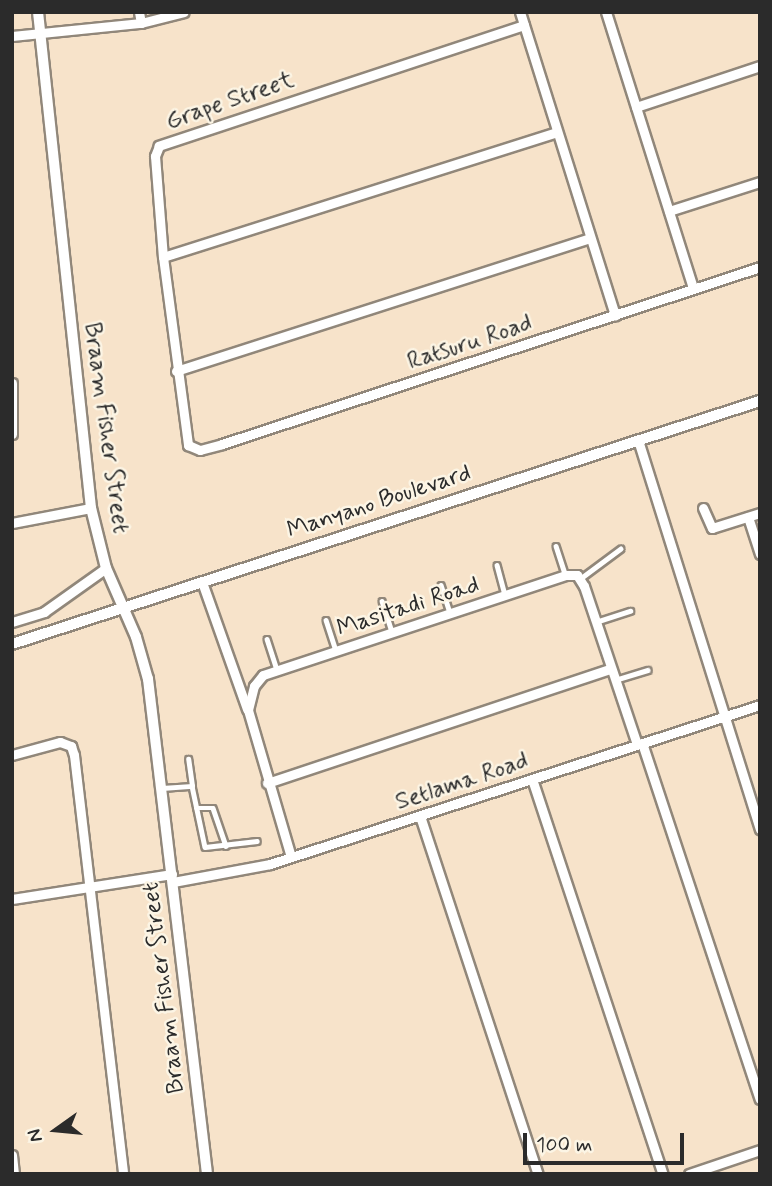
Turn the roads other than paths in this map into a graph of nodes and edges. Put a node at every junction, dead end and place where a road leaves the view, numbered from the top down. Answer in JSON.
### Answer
{"nodes":[{"id":1,"x":38,"y":12,"type":"edge"},
{"id":2,"x":139,"y":12,"type":"edge"},
{"id":3,"x":184,"y":12,"type":"edge"},
{"id":4,"x":520,"y":12,"type":"edge"},
{"id":5,"x":606,"y":12,"type":"edge"},
{"id":6,"x":141,"y":23,"type":"junction"},
{"id":7,"x":524,"y":25,"type":"junction"},
{"id":8,"x":41,"y":33,"type":"junction"},
{"id":9,"x":12,"y":36,"type":"edge"},
{"id":10,"x":760,"y":66,"type":"edge"},
{"id":11,"x":636,"y":107,"type":"junction"},
{"id":12,"x":557,"y":132,"type":"junction"},
{"id":13,"x":760,"y":182,"type":"edge"},
{"id":14,"x":668,"y":211,"type":"junction"},
{"id":15,"x":590,"y":238,"type":"junction"},
{"id":16,"x":163,"y":257,"type":"junction"},
{"id":17,"x":760,"y":267,"type":"edge"},
{"id":18,"x":693,"y":288,"type":"junction"},
{"id":19,"x":615,"y":315,"type":"junction"},
{"id":20,"x":176,"y":370,"type":"junction"},
{"id":21,"x":12,"y":383,"type":"edge"},
{"id":22,"x":760,"y":401,"type":"edge"},
{"id":23,"x":12,"y":434,"type":"edge"},
{"id":24,"x":638,"y":440,"type":"junction"},
{"id":25,"x":191,"y":447,"type":"joint"},
{"id":26,"x":91,"y":508,"type":"junction"},
{"id":27,"x":703,"y":508,"type":"dead end"},
{"id":28,"x":760,"y":513,"type":"edge"},
{"id":29,"x":748,"y":517,"type":"junction"},
{"id":30,"x":12,"y":523,"type":"edge"},
{"id":31,"x":556,"y":546,"type":"dead end"},
{"id":32,"x":620,"y":549,"type":"dead end"},
{"id":33,"x":760,"y":554,"type":"edge"},
{"id":34,"x":496,"y":565,"type":"dead end"},
{"id":35,"x":106,"y":568,"type":"junction"},
{"id":36,"x":565,"y":575,"type":"junction"},
{"id":37,"x":581,"y":578,"type":"junction"},
{"id":38,"x":202,"y":582,"type":"junction"},
{"id":39,"x":441,"y":585,"type":"dead end"},
{"id":40,"x":505,"y":594,"type":"junction"},
{"id":41,"x":382,"y":601,"type":"dead end"},
{"id":42,"x":123,"y":608,"type":"junction"},
{"id":43,"x":630,"y":611,"type":"dead end"},
{"id":44,"x":450,"y":613,"type":"junction"},
{"id":45,"x":326,"y":620,"type":"dead end"},
{"id":46,"x":12,"y":622,"type":"edge"},
{"id":47,"x":596,"y":622,"type":"junction"},
{"id":48,"x":392,"y":632,"type":"junction"},
{"id":49,"x":267,"y":639,"type":"dead end"},
{"id":50,"x":12,"y":644,"type":"edge"},
{"id":51,"x":336,"y":651,"type":"junction"},
{"id":52,"x":610,"y":669,"type":"junction"},
{"id":53,"x":648,"y":670,"type":"dead end"},
{"id":54,"x":277,"y":671,"type":"junction"},
{"id":55,"x":614,"y":680,"type":"junction"},
{"id":56,"x":760,"y":705,"type":"edge"},
{"id":57,"x":248,"y":710,"type":"junction"},
{"id":58,"x":723,"y":717,"type":"junction"},
{"id":59,"x":640,"y":743,"type":"junction"},
{"id":60,"x":12,"y":754,"type":"edge"},
{"id":61,"x":188,"y":759,"type":"dead end"},
{"id":62,"x":532,"y":779,"type":"junction"},
{"id":63,"x":267,"y":783,"type":"junction"},
{"id":64,"x":192,"y":786,"type":"junction"},
{"id":65,"x":161,"y":789,"type":"junction"},
{"id":66,"x":196,"y":808,"type":"junction"},
{"id":67,"x":420,"y":816,"type":"junction"},
{"id":68,"x":760,"y":829,"type":"edge"},
{"id":69,"x":257,"y":841,"type":"dead end"},
{"id":70,"x":226,"y":846,"type":"junction"},
{"id":71,"x":291,"y":857,"type":"junction"},
{"id":72,"x":172,"y":878,"type":"junction"},
{"id":73,"x":90,"y":886,"type":"junction"},
{"id":74,"x":12,"y":899,"type":"edge"},
{"id":75,"x":760,"y":1099,"type":"edge"},
{"id":76,"x":760,"y":1150,"type":"edge"},
{"id":77,"x":12,"y":1155,"type":"edge"},
{"id":78,"x":14,"y":1174,"type":"edge"},
{"id":79,"x":123,"y":1174,"type":"edge"},
{"id":80,"x":206,"y":1174,"type":"edge"},
{"id":81,"x":538,"y":1174,"type":"edge"},
{"id":82,"x":663,"y":1174,"type":"edge"},
{"id":83,"x":689,"y":1174,"type":"edge"}],
"edges":[{"from":1,"to":8,"type":"street","name":"Braam Fisher Street"},
{"from":2,"to":6,"type":"street"},
{"from":3,"to":6,"type":"street"},
{"from":4,"to":7,"type":"street"},
{"from":5,"to":11,"type":"street"},
{"from":6,"to":8,"type":"street"},
{"from":7,"to":12,"type":"street"},
{"from":7,"to":16,"type":"street","name":"Grape Street"},
{"from":8,"to":9,"type":"street"},
{"from":8,"to":26,"type":"street","name":"Braam Fisher Street"},
{"from":10,"to":11,"type":"street"},
{"from":11,"to":14,"type":"street"},
{"from":12,"to":15,"type":"street"},
{"from":12,"to":16,"type":"street"},
{"from":13,"to":14,"type":"street"},
{"from":14,"to":18,"type":"street"},
{"from":15,"to":19,"type":"street"},
{"from":15,"to":20,"type":"street"},
{"from":16,"to":20,"type":"street","name":"Grape Street"},
{"from":17,"to":18,"type":"street","name":"Ratsuru Road"},
{"from":18,"to":19,"type":"street","name":"Ratsuru Road"},
{"from":19,"to":25,"type":"street","name":"Ratsuru Road"},
{"from":20,"to":25,"type":"street","name":"Grape Street"},
{"from":21,"to":23,"type":"street"},
{"from":22,"to":24,"type":"street","name":"Manyano Boulevard"},
{"from":24,"to":38,"type":"street","name":"Manyano Boulevard"},
{"from":24,"to":58,"type":"street"},
{"from":26,"to":30,"type":"street"},
{"from":26,"to":35,"type":"street","name":"Braam Fisher Street"},
{"from":27,"to":29,"type":"street"},
{"from":28,"to":29,"type":"street"},
{"from":29,"to":33,"type":"street"},
{"from":31,"to":36,"type":"lane"},
{"from":32,"to":37,"type":"lane"},
{"from":34,"to":40,"type":"lane"},
{"from":35,"to":42,"type":"street","name":"Braam Fisher Street"},
{"from":35,"to":46,"type":"street"},
{"from":36,"to":37,"type":"street","name":"Masitadi Road"},
{"from":36,"to":40,"type":"street","name":"Masitadi Road"},
{"from":37,"to":47,"type":"street"},
{"from":38,"to":42,"type":"street","name":"Manyano Boulevard"},
{"from":38,"to":57,"type":"street"},
{"from":39,"to":44,"type":"lane"},
{"from":40,"to":44,"type":"street","name":"Masitadi Road"},
{"from":41,"to":48,"type":"lane"},
{"from":42,"to":50,"type":"street","name":"Manyano Boulevard"},
{"from":42,"to":65,"type":"street","name":"Braam Fisher Street"},
{"from":43,"to":47,"type":"lane"},
{"from":44,"to":48,"type":"street","name":"Masitadi Road"},
{"from":45,"to":51,"type":"lane"},
{"from":47,"to":52,"type":"street"},
{"from":48,"to":51,"type":"street","name":"Masitadi Road"},
{"from":49,"to":54,"type":"lane"},
{"from":51,"to":54,"type":"street","name":"Masitadi Road"},
{"from":52,"to":55,"type":"street"},
{"from":52,"to":63,"type":"street"},
{"from":53,"to":55,"type":"lane"},
{"from":54,"to":57,"type":"street","name":"Masitadi Road"},
{"from":55,"to":59,"type":"street"},
{"from":56,"to":58,"type":"street","name":"Setlama Road"},
{"from":57,"to":63,"type":"street"},
{"from":58,"to":59,"type":"street","name":"Setlama Road"},
{"from":58,"to":68,"type":"street"},
{"from":59,"to":62,"type":"street","name":"Setlama Road"},
{"from":59,"to":75,"type":"street"},
{"from":60,"to":73,"type":"street"},
{"from":61,"to":64,"type":"lane"},
{"from":62,"to":67,"type":"street","name":"Setlama Road"},
{"from":62,"to":82,"type":"street"},
{"from":63,"to":71,"type":"street"},
{"from":64,"to":65,"type":"lane"},
{"from":64,"to":66,"type":"lane"},
{"from":65,"to":72,"type":"street","name":"Braam Fisher Street"},
{"from":66,"to":70,"type":"lane"},
{"from":66,"to":70,"type":"lane"},
{"from":67,"to":71,"type":"street","name":"Setlama Road"},
{"from":67,"to":81,"type":"street"},
{"from":69,"to":70,"type":"lane"},
{"from":71,"to":72,"type":"street","name":"Setlama Road"},
{"from":72,"to":73,"type":"street","name":"Setlama Road"},
{"from":72,"to":80,"type":"street","name":"Braam Fisher Street"},
{"from":73,"to":74,"type":"street","name":"Setlama Road"},
{"from":73,"to":79,"type":"street"},
{"from":76,"to":83,"type":"street"},
{"from":77,"to":78,"type":"street"}]}
